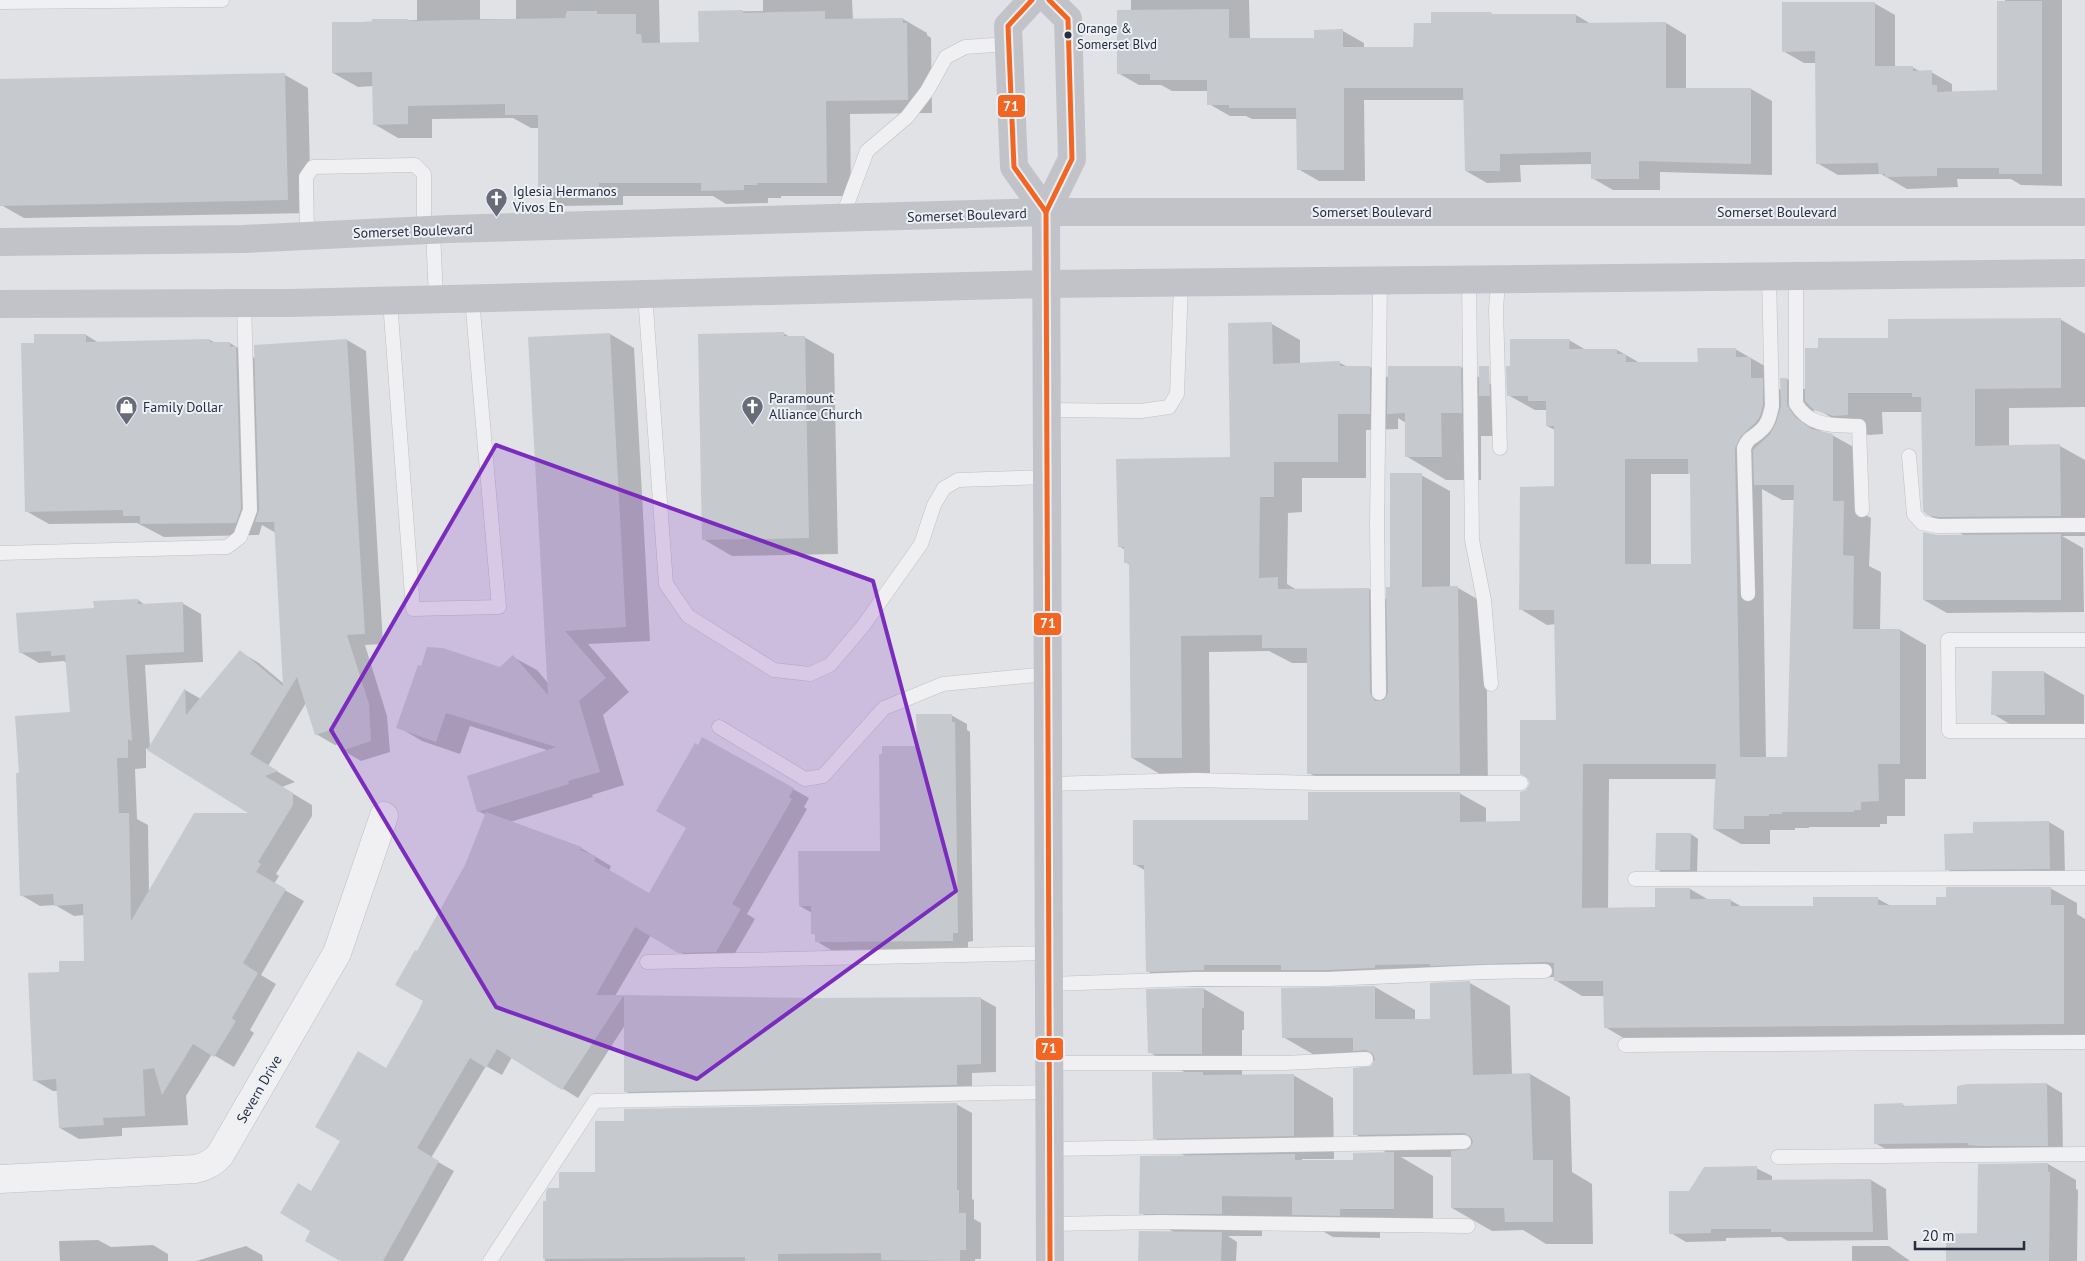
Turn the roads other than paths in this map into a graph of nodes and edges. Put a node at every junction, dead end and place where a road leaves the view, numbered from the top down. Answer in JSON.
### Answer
{"nodes":[{"id":1,"x":222,"y":0,"type":"edge"},
{"id":2,"x":1032,"y":0,"type":"edge"},
{"id":3,"x":1050,"y":0,"type":"edge"},
{"id":4,"x":0,"y":2,"type":"edge"},
{"id":5,"x":1009,"y":44,"type":"junction"},
{"id":6,"x":1046,"y":212,"type":"junction"},
{"id":7,"x":2085,"y":212,"type":"edge"},
{"id":8,"x":842,"y":218,"type":"junction"},
{"id":9,"x":429,"y":230,"type":"junction"},
{"id":10,"x":306,"y":236,"type":"junction"},
{"id":11,"x":0,"y":242,"type":"edge"},
{"id":12,"x":2085,"y":273,"type":"edge"},
{"id":13,"x":1782,"y":276,"type":"junction"},
{"id":14,"x":1469,"y":280,"type":"junction"},
{"id":15,"x":1498,"y":280,"type":"junction"},
{"id":16,"x":1380,"y":281,"type":"junction"},
{"id":17,"x":1181,"y":283,"type":"junction"},
{"id":18,"x":1045,"y":284,"type":"junction"},
{"id":19,"x":645,"y":294,"type":"junction"},
{"id":20,"x":472,"y":299,"type":"junction"},
{"id":21,"x":436,"y":300,"type":"junction"},
{"id":22,"x":390,"y":301,"type":"junction"},
{"id":23,"x":0,"y":304,"type":"edge"},
{"id":24,"x":244,"y":304,"type":"junction"},
{"id":25,"x":1046,"y":410,"type":"junction"},
{"id":26,"x":1500,"y":448,"type":"dead end"},
{"id":27,"x":1909,"y":456,"type":"dead end"},
{"id":28,"x":1046,"y":477,"type":"junction"},
{"id":29,"x":1862,"y":510,"type":"dead end"},
{"id":30,"x":2085,"y":525,"type":"edge"},
{"id":31,"x":0,"y":553,"type":"edge"},
{"id":32,"x":1748,"y":594,"type":"dead end"},
{"id":33,"x":2085,"y":640,"type":"edge"},
{"id":34,"x":1047,"y":674,"type":"junction"},
{"id":35,"x":1491,"y":684,"type":"dead end"},
{"id":36,"x":1380,"y":693,"type":"dead end"},
{"id":37,"x":719,"y":727,"type":"dead end"},
{"id":38,"x":2085,"y":731,"type":"edge"},
{"id":39,"x":1521,"y":783,"type":"dead end"},
{"id":40,"x":1048,"y":784,"type":"junction"},
{"id":41,"x":384,"y":816,"type":"dead end"},
{"id":42,"x":2085,"y":878,"type":"edge"},
{"id":43,"x":1635,"y":879,"type":"dead end"},
{"id":44,"x":1049,"y":953,"type":"junction"},
{"id":45,"x":647,"y":962,"type":"dead end"},
{"id":46,"x":1545,"y":971,"type":"dead end"},
{"id":47,"x":1049,"y":984,"type":"junction"},
{"id":48,"x":2085,"y":1042,"type":"edge"},
{"id":49,"x":1625,"y":1045,"type":"dead end"},
{"id":50,"x":1366,"y":1059,"type":"dead end"},
{"id":51,"x":1049,"y":1063,"type":"junction"},
{"id":52,"x":1049,"y":1092,"type":"junction"},
{"id":53,"x":1464,"y":1142,"type":"dead end"},
{"id":54,"x":1050,"y":1149,"type":"junction"},
{"id":55,"x":2085,"y":1154,"type":"edge"},
{"id":56,"x":1778,"y":1157,"type":"dead end"},
{"id":57,"x":0,"y":1179,"type":"edge"},
{"id":58,"x":1050,"y":1224,"type":"junction"},
{"id":59,"x":1468,"y":1226,"type":"dead end"},
{"id":60,"x":490,"y":1261,"type":"edge"},
{"id":61,"x":1050,"y":1261,"type":"edge"}],
"edges":[{"from":1,"to":4,"type":"lane"},
{"from":2,"to":5,"type":"main road"},
{"from":3,"to":6,"type":"main road"},
{"from":5,"to":6,"type":"main road"},
{"from":5,"to":8,"type":"lane"},
{"from":6,"to":7,"type":"main road","name":"Somerset Boulevard"},
{"from":6,"to":8,"type":"main road","name":"Somerset Boulevard"},
{"from":6,"to":18,"type":"main road"},
{"from":8,"to":9,"type":"main road","name":"Somerset Boulevard"},
{"from":9,"to":10,"type":"main road","name":"Somerset Boulevard"},
{"from":9,"to":10,"type":"lane"},
{"from":9,"to":21,"type":"lane"},
{"from":10,"to":11,"type":"main road","name":"Somerset Boulevard"},
{"from":12,"to":13,"type":"main road"},
{"from":13,"to":15,"type":"main road"},
{"from":13,"to":29,"type":"lane"},
{"from":13,"to":32,"type":"lane"},
{"from":14,"to":15,"type":"main road"},
{"from":14,"to":16,"type":"main road"},
{"from":14,"to":35,"type":"lane"},
{"from":15,"to":26,"type":"lane"},
{"from":16,"to":17,"type":"main road"},
{"from":16,"to":36,"type":"lane"},
{"from":17,"to":18,"type":"main road"},
{"from":17,"to":25,"type":"lane"},
{"from":18,"to":19,"type":"main road"},
{"from":18,"to":25,"type":"main road"},
{"from":19,"to":20,"type":"main road"},
{"from":19,"to":28,"type":"lane"},
{"from":20,"to":21,"type":"main road"},
{"from":20,"to":22,"type":"lane"},
{"from":21,"to":22,"type":"main road"},
{"from":22,"to":24,"type":"main road"},
{"from":23,"to":24,"type":"main road"},
{"from":24,"to":31,"type":"lane"},
{"from":25,"to":28,"type":"main road"},
{"from":27,"to":30,"type":"lane"},
{"from":28,"to":34,"type":"main road"},
{"from":33,"to":38,"type":"lane"},
{"from":34,"to":37,"type":"lane"},
{"from":34,"to":40,"type":"main road"},
{"from":39,"to":40,"type":"lane"},
{"from":40,"to":44,"type":"main road"},
{"from":41,"to":57,"type":"street","name":"Severn Drive"},
{"from":42,"to":43,"type":"lane"},
{"from":44,"to":45,"type":"lane"},
{"from":44,"to":47,"type":"main road"},
{"from":46,"to":47,"type":"lane"},
{"from":47,"to":51,"type":"main road"},
{"from":48,"to":49,"type":"lane"},
{"from":50,"to":51,"type":"lane"},
{"from":51,"to":52,"type":"main road"},
{"from":52,"to":54,"type":"main road"},
{"from":52,"to":60,"type":"lane"},
{"from":53,"to":54,"type":"lane"},
{"from":54,"to":58,"type":"main road"},
{"from":55,"to":56,"type":"lane"},
{"from":58,"to":59,"type":"lane"},
{"from":58,"to":61,"type":"main road"}]}
